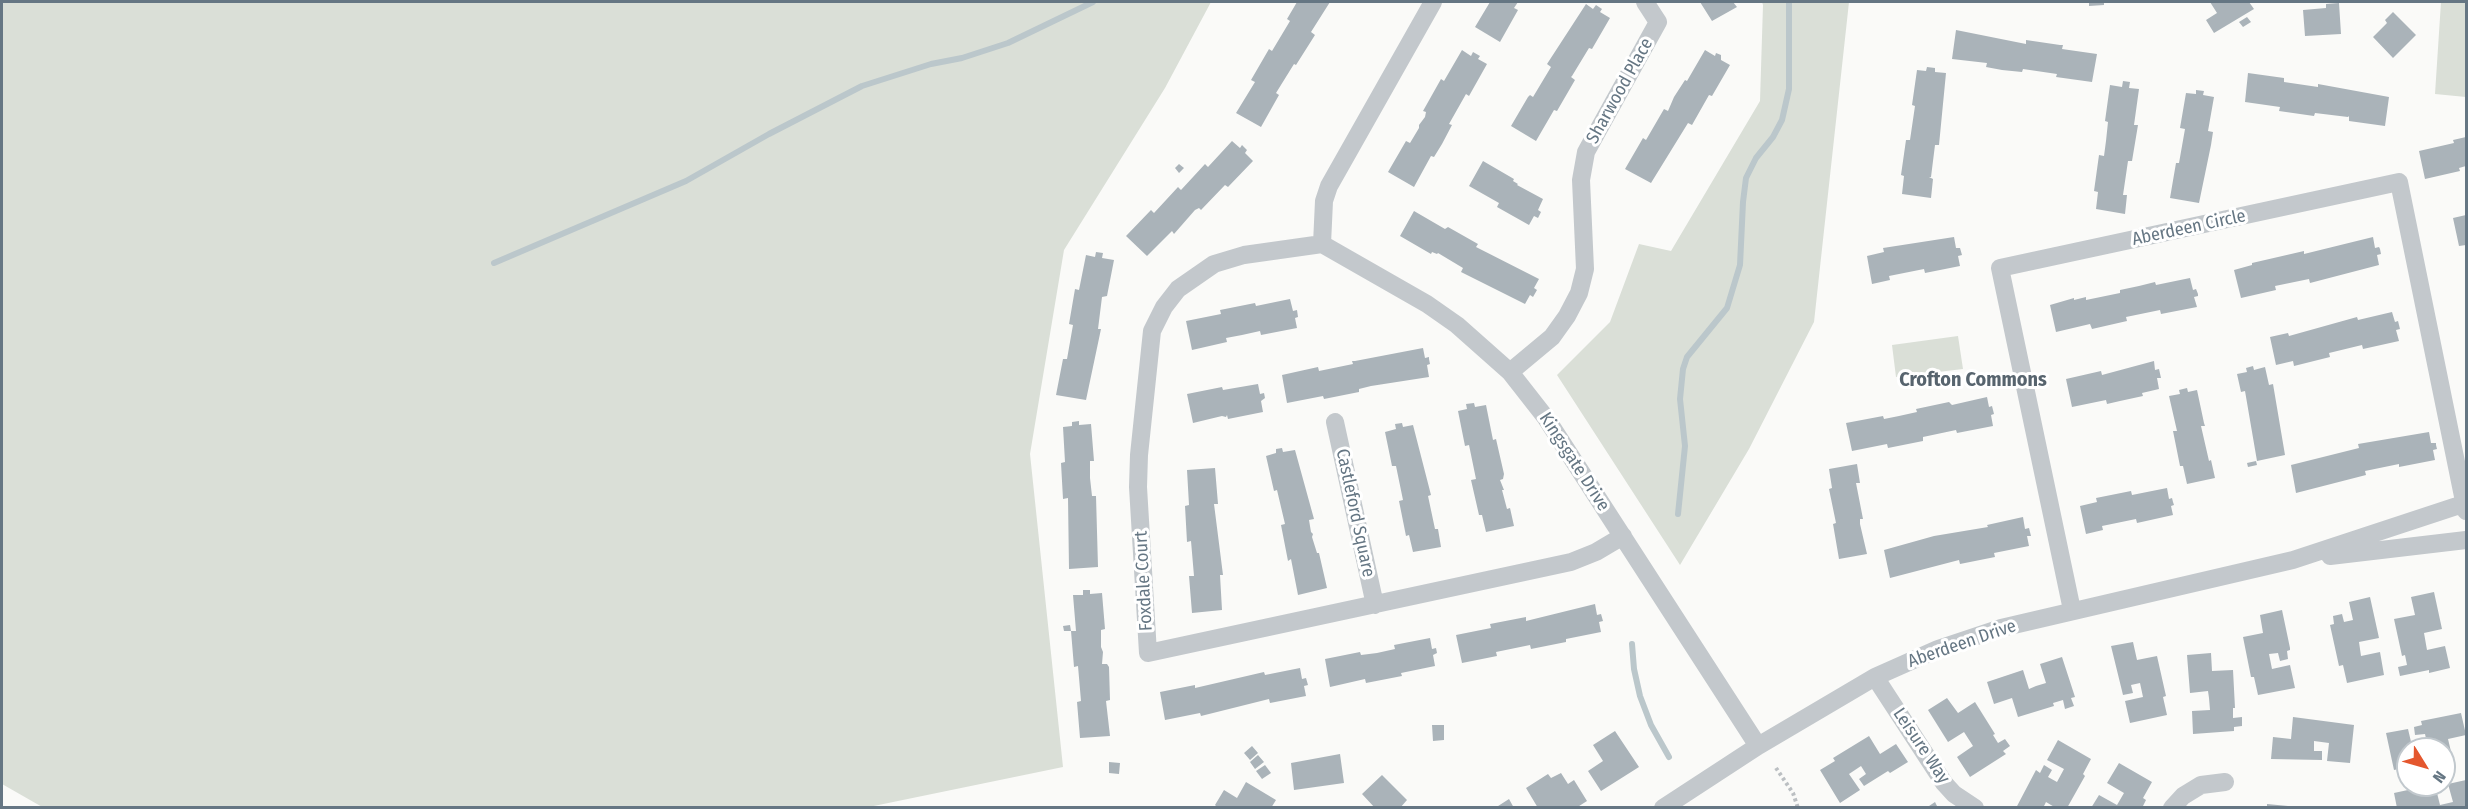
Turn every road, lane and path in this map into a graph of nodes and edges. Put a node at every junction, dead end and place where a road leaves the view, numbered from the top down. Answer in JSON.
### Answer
{"nodes":[{"id":1,"x":1433,"y":2,"type":"edge"},
{"id":2,"x":1645,"y":2,"type":"edge"},
{"id":3,"x":1322,"y":244,"type":"junction"},
{"id":4,"x":1510,"y":372,"type":"junction"},
{"id":5,"x":1335,"y":422,"type":"dead end"},
{"id":6,"x":2466,"y":506,"type":"edge"},
{"id":7,"x":1623,"y":536,"type":"junction"},
{"id":8,"x":2466,"y":540,"type":"edge"},
{"id":9,"x":2293,"y":560,"type":"junction"},
{"id":10,"x":1375,"y":605,"type":"junction"},
{"id":11,"x":2072,"y":610,"type":"junction"},
{"id":12,"x":1875,"y":677,"type":"junction"},
{"id":13,"x":1758,"y":746,"type":"junction"},
{"id":14,"x":1776,"y":768,"type":"dead end"},
{"id":15,"x":2225,"y":782,"type":"dead end"},
{"id":16,"x":1663,"y":807,"type":"edge"},
{"id":17,"x":1798,"y":807,"type":"edge"},
{"id":18,"x":1976,"y":807,"type":"edge"},
{"id":19,"x":2172,"y":807,"type":"edge"}],
"edges":[{"from":1,"to":3,"type":"street"},
{"from":2,"to":4,"type":"street","name":"Sharwood Place"},
{"from":3,"to":4,"type":"street","name":"Kingsgate Drive"},
{"from":3,"to":10,"type":"street","name":"Foxdale Court"},
{"from":4,"to":7,"type":"street","name":"Kingsgate Drive"},
{"from":5,"to":10,"type":"street","name":"Castleford Square"},
{"from":6,"to":9,"type":"street","name":"Aberdeen Drive"},
{"from":6,"to":11,"type":"street","name":"Aberdeen Circle"},
{"from":7,"to":10,"type":"street","name":"Foxdale Court"},
{"from":7,"to":13,"type":"street","name":"Kingsgate Drive"},
{"from":8,"to":9,"type":"street","name":"Aberdeen Drive"},
{"from":9,"to":11,"type":"street","name":"Aberdeen Drive"},
{"from":11,"to":12,"type":"street","name":"Aberdeen Drive"},
{"from":12,"to":13,"type":"street","name":"Aberdeen Drive"},
{"from":12,"to":18,"type":"street","name":"Leisure Way"},
{"from":13,"to":16,"type":"street","name":"Aberdeen Drive"},
{"from":14,"to":17,"type":"path"},
{"from":15,"to":19,"type":"street"}]}
